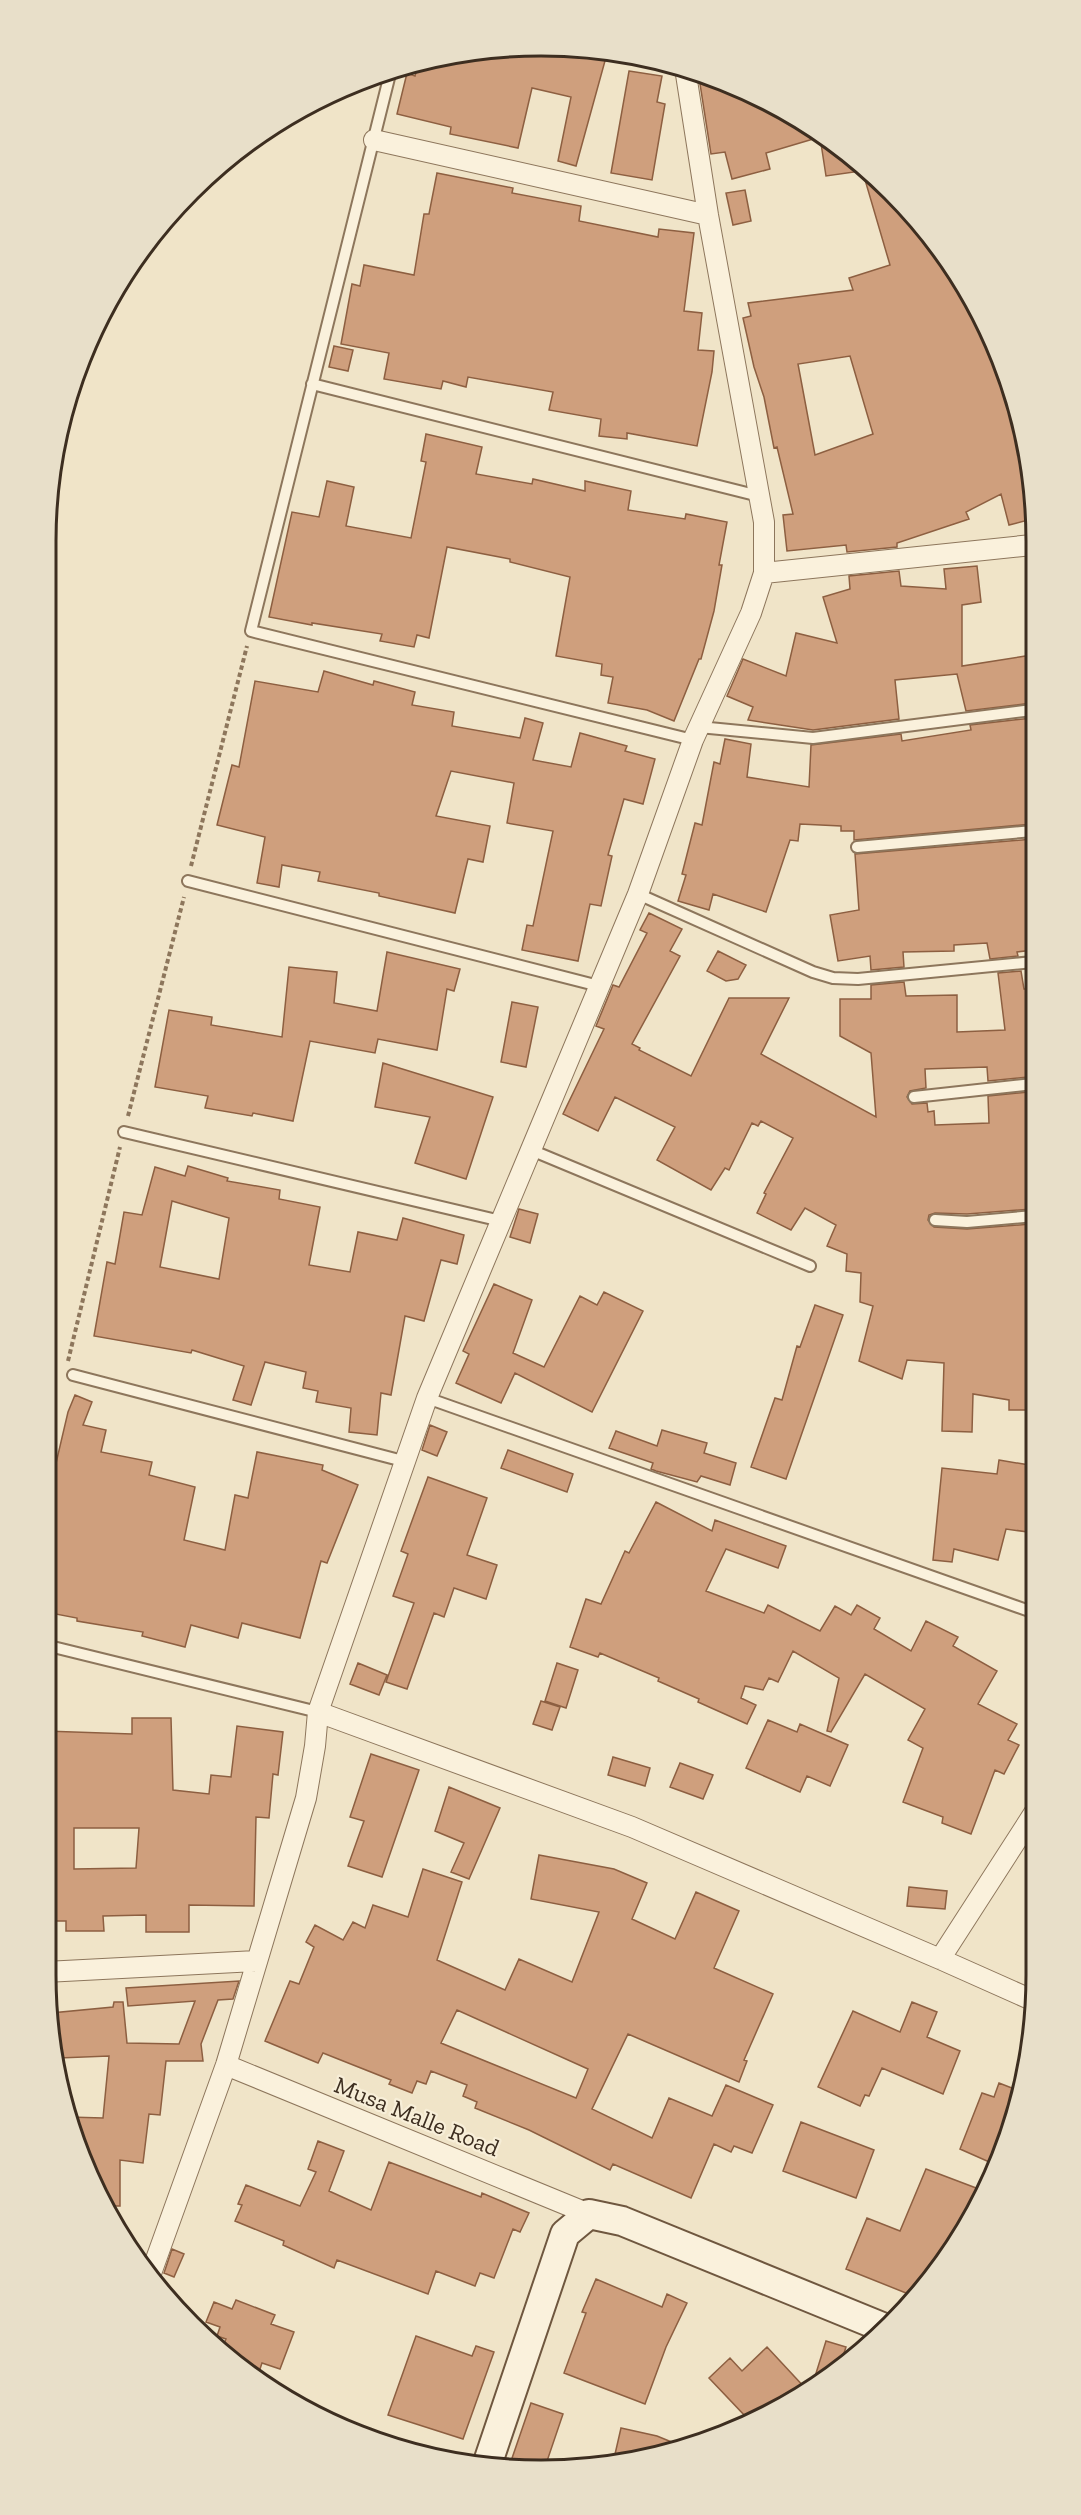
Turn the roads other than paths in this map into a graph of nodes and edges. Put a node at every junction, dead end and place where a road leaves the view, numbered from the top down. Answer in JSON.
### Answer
{"nodes":[{"id":1,"x":687,"y":78,"type":"edge"},
{"id":2,"x":389,"y":80,"type":"edge"},
{"id":3,"x":374,"y":140,"type":"junction"},
{"id":4,"x":708,"y":215,"type":"junction"},
{"id":5,"x":312,"y":384,"type":"junction"},
{"id":6,"x":759,"y":496,"type":"junction"},
{"id":7,"x":1026,"y":546,"type":"edge"},
{"id":8,"x":764,"y":573,"type":"junction"},
{"id":9,"x":1026,"y":711,"type":"edge"},
{"id":10,"x":696,"y":734,"type":"junction"},
{"id":11,"x":1026,"y":832,"type":"edge"},
{"id":12,"x":857,"y":847,"type":"dead end"},
{"id":13,"x":188,"y":881,"type":"road end"},
{"id":14,"x":638,"y":894,"type":"junction"},
{"id":15,"x":1026,"y":963,"type":"edge"},
{"id":16,"x":599,"y":987,"type":"junction"},
{"id":17,"x":1026,"y":1085,"type":"edge"},
{"id":18,"x":914,"y":1097,"type":"dead end"},
{"id":19,"x":124,"y":1132,"type":"road end"},
{"id":20,"x":531,"y":1150,"type":"junction"},
{"id":21,"x":1026,"y":1217,"type":"edge"},
{"id":22,"x":935,"y":1220,"type":"dead end"},
{"id":23,"x":501,"y":1221,"type":"junction"},
{"id":24,"x":810,"y":1266,"type":"dead end"},
{"id":25,"x":73,"y":1375,"type":"road end"},
{"id":26,"x":427,"y":1398,"type":"junction"},
{"id":27,"x":403,"y":1461,"type":"junction"},
{"id":28,"x":1026,"y":1610,"type":"edge"},
{"id":29,"x":56,"y":1648,"type":"edge"},
{"id":30,"x":318,"y":1712,"type":"junction"},
{"id":31,"x":1026,"y":1826,"type":"edge"},
{"id":32,"x":940,"y":1959,"type":"junction"},
{"id":33,"x":257,"y":1961,"type":"junction"},
{"id":34,"x":56,"y":1971,"type":"edge"},
{"id":35,"x":1025,"y":1998,"type":"edge"},
{"id":36,"x":226,"y":2065,"type":"junction"},
{"id":37,"x":589,"y":2214,"type":"junction"},
{"id":38,"x":153,"y":2266,"type":"edge"},
{"id":39,"x":875,"y":2324,"type":"edge"},
{"id":40,"x":490,"y":2456,"type":"edge"}],
"edges":[{"from":1,"to":4,"type":"street"},
{"from":2,"to":3,"type":"lane"},
{"from":3,"to":4,"type":"street"},
{"from":3,"to":5,"type":"lane"},
{"from":4,"to":6,"type":"street"},
{"from":5,"to":6,"type":"lane"},
{"from":5,"to":10,"type":"lane"},
{"from":6,"to":8,"type":"street"},
{"from":7,"to":8,"type":"street"},
{"from":8,"to":10,"type":"street"},
{"from":9,"to":10,"type":"lane"},
{"from":10,"to":14,"type":"street"},
{"from":11,"to":12,"type":"lane"},
{"from":13,"to":16,"type":"lane"},
{"from":14,"to":15,"type":"lane"},
{"from":14,"to":16,"type":"street"},
{"from":16,"to":20,"type":"street"},
{"from":17,"to":18,"type":"lane"},
{"from":19,"to":23,"type":"lane"},
{"from":20,"to":23,"type":"street"},
{"from":20,"to":24,"type":"lane"},
{"from":21,"to":22,"type":"lane"},
{"from":23,"to":26,"type":"street"},
{"from":25,"to":27,"type":"lane"},
{"from":26,"to":27,"type":"street"},
{"from":26,"to":28,"type":"lane"},
{"from":27,"to":30,"type":"street"},
{"from":29,"to":30,"type":"lane"},
{"from":30,"to":32,"type":"street"},
{"from":30,"to":33,"type":"street"},
{"from":31,"to":32,"type":"street"},
{"from":32,"to":35,"type":"street"},
{"from":33,"to":34,"type":"street"},
{"from":33,"to":36,"type":"street"},
{"from":36,"to":37,"type":"street","name":"Musa Malle Road"},
{"from":36,"to":38,"type":"street"},
{"from":37,"to":39,"type":"street"},
{"from":37,"to":40,"type":"street"}]}
